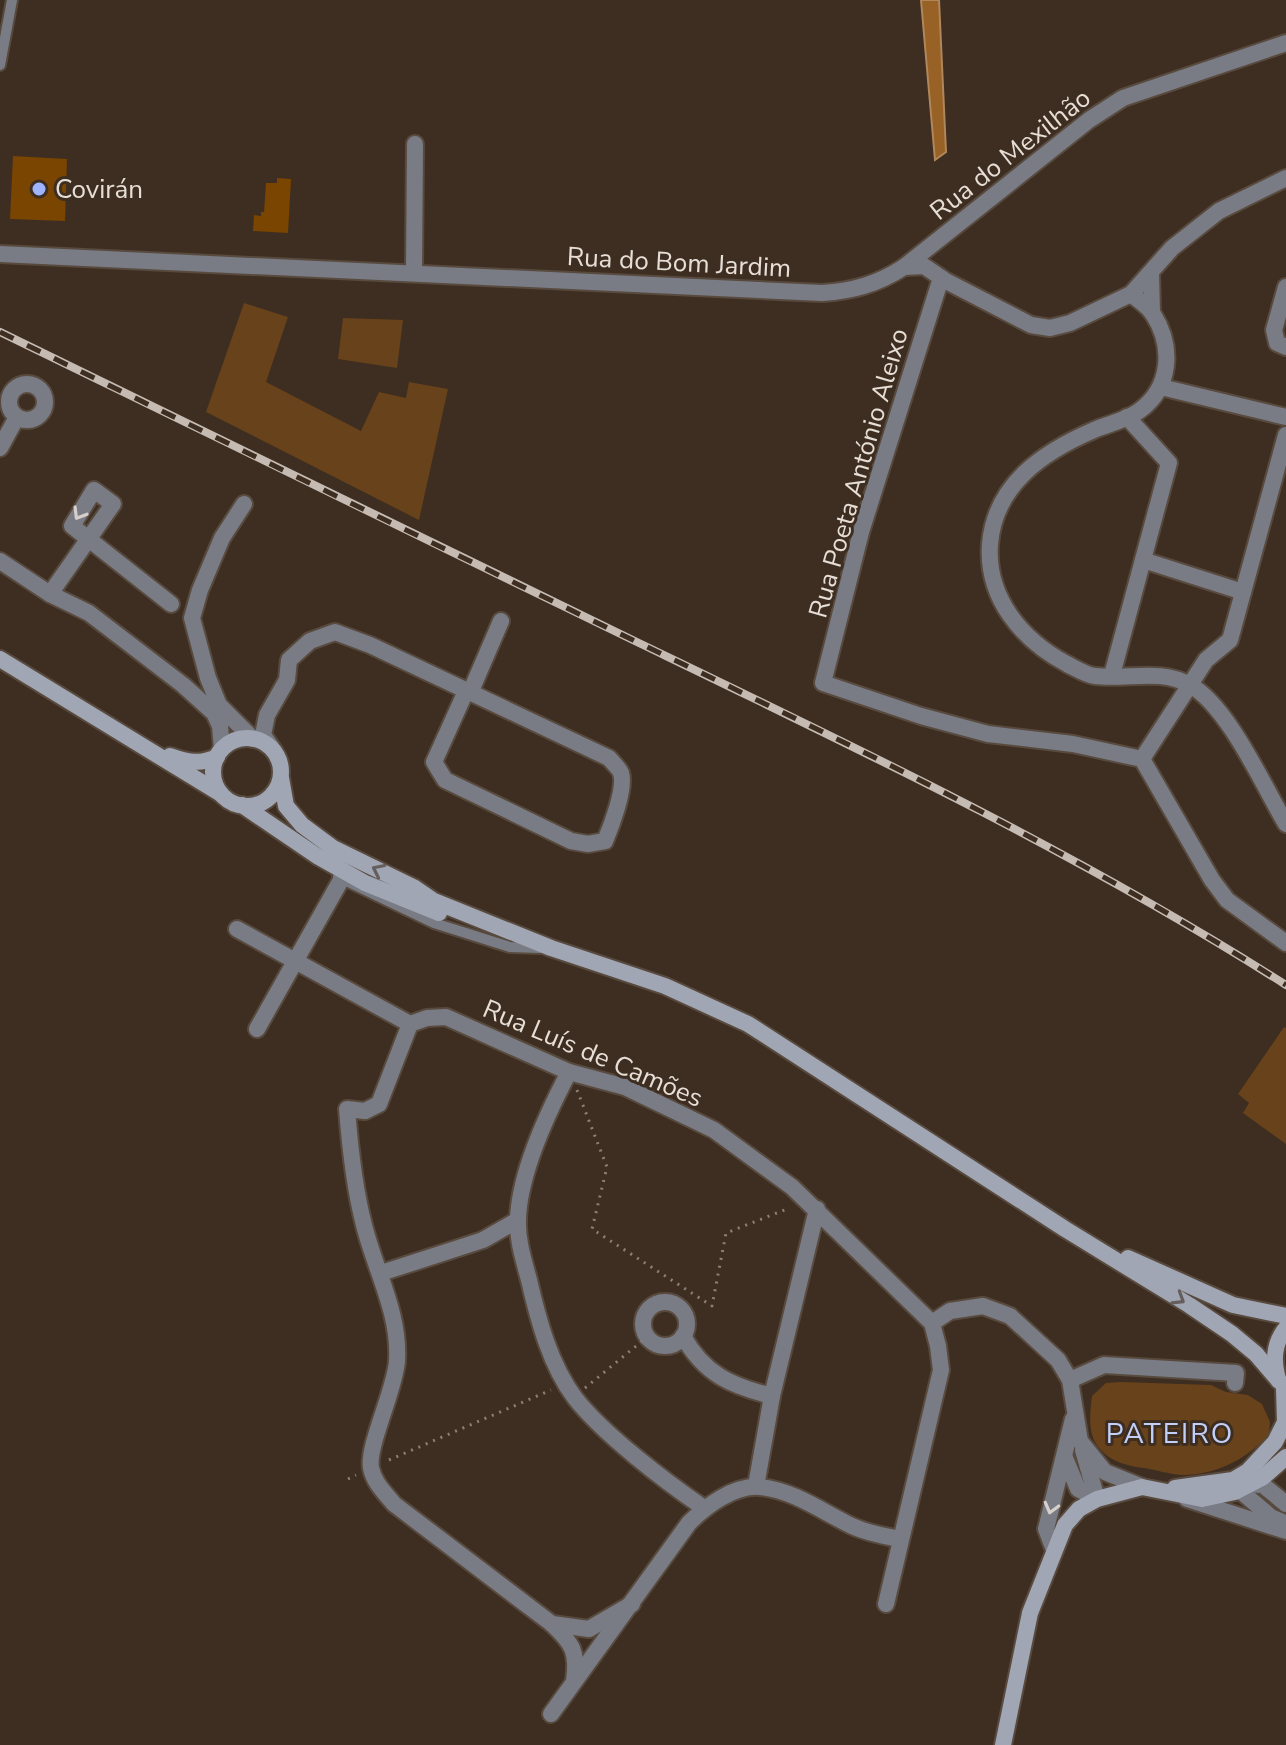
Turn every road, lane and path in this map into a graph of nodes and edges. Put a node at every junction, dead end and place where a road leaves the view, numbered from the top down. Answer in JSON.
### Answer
{"nodes":[{"id":1,"x":12,"y":0,"type":"edge"},
{"id":2,"x":1286,"y":43,"type":"edge"},
{"id":3,"x":0,"y":65,"type":"edge"},
{"id":4,"x":415,"y":144,"type":"dead end"},
{"id":5,"x":1286,"y":178,"type":"edge"},
{"id":6,"x":0,"y":254,"type":"edge"},
{"id":7,"x":904,"y":267,"type":"junction"},
{"id":8,"x":1151,"y":272,"type":"junction"},
{"id":9,"x":414,"y":273,"type":"junction"},
{"id":10,"x":941,"y":278,"type":"junction"},
{"id":11,"x":1286,"y":287,"type":"edge"},
{"id":12,"x":1131,"y":294,"type":"junction"},
{"id":13,"x":1152,"y":313,"type":"junction"},
{"id":14,"x":1286,"y":347,"type":"edge"},
{"id":15,"x":1161,"y":387,"type":"junction"},
{"id":16,"x":17,"y":417,"type":"dead end"},
{"id":17,"x":1127,"y":417,"type":"junction"},
{"id":18,"x":1286,"y":417,"type":"edge"},
{"id":19,"x":1286,"y":435,"type":"edge"},
{"id":20,"x":0,"y":448,"type":"edge"},
{"id":21,"x":244,"y":504,"type":"dead end"},
{"id":22,"x":1143,"y":560,"type":"junction"},
{"id":23,"x":0,"y":561,"type":"edge"},
{"id":24,"x":1243,"y":592,"type":"junction"},
{"id":25,"x":50,"y":594,"type":"junction"},
{"id":26,"x":171,"y":604,"type":"dead end"},
{"id":27,"x":501,"y":621,"type":"dead end"},
{"id":28,"x":0,"y":659,"type":"edge"},
{"id":29,"x":289,"y":660,"type":"junction"},
{"id":30,"x":1112,"y":675,"type":"junction"},
{"id":31,"x":208,"y":678,"type":"junction"},
{"id":32,"x":183,"y":685,"type":"junction"},
{"id":33,"x":1191,"y":686,"type":"junction"},
{"id":34,"x":468,"y":692,"type":"junction"},
{"id":35,"x":56,"y":693,"type":"junction"},
{"id":36,"x":214,"y":713,"type":"junction"},
{"id":37,"x":241,"y":725,"type":"junction"},
{"id":38,"x":253,"y":739,"type":"junction"},
{"id":39,"x":220,"y":749,"type":"junction"},
{"id":40,"x":274,"y":751,"type":"junction"},
{"id":41,"x":1142,"y":759,"type":"junction"},
{"id":42,"x":281,"y":778,"type":"junction"},
{"id":43,"x":221,"y":794,"type":"junction"},
{"id":44,"x":242,"y":805,"type":"junction"},
{"id":45,"x":1286,"y":824,"type":"edge"},
{"id":46,"x":317,"y":856,"type":"junction"},
{"id":47,"x":341,"y":880,"type":"junction"},
{"id":48,"x":237,"y":929,"type":"dead end"},
{"id":49,"x":1286,"y":943,"type":"edge"},
{"id":50,"x":551,"y":948,"type":"junction"},
{"id":51,"x":294,"y":963,"type":"junction"},
{"id":52,"x":410,"y":1024,"type":"junction"},
{"id":53,"x":257,"y":1029,"type":"dead end"},
{"id":54,"x":569,"y":1072,"type":"junction"},
{"id":55,"x":787,"y":1209,"type":"dead end"},
{"id":56,"x":817,"y":1209,"type":"junction"},
{"id":57,"x":518,"y":1220,"type":"junction"},
{"id":58,"x":1065,"y":1229,"type":"junction"},
{"id":59,"x":381,"y":1273,"type":"junction"},
{"id":60,"x":1286,"y":1316,"type":"edge"},
{"id":61,"x":932,"y":1323,"type":"junction"},
{"id":62,"x":1286,"y":1328,"type":"edge"},
{"id":63,"x":683,"y":1336,"type":"junction"},
{"id":64,"x":647,"y":1337,"type":"junction"},
{"id":65,"x":1070,"y":1380,"type":"junction"},
{"id":66,"x":1235,"y":1383,"type":"dead end"},
{"id":67,"x":1283,"y":1387,"type":"edge"},
{"id":68,"x":555,"y":1388,"type":"dead end"},
{"id":69,"x":772,"y":1396,"type":"junction"},
{"id":70,"x":574,"y":1397,"type":"junction"},
{"id":71,"x":1075,"y":1410,"type":"junction"},
{"id":72,"x":1080,"y":1441,"type":"junction"},
{"id":73,"x":1286,"y":1457,"type":"edge"},
{"id":74,"x":1065,"y":1458,"type":"junction"},
{"id":75,"x":371,"y":1468,"type":"junction"},
{"id":76,"x":348,"y":1479,"type":"dead end"},
{"id":77,"x":1243,"y":1479,"type":"junction"},
{"id":78,"x":756,"y":1486,"type":"junction"},
{"id":79,"x":1142,"y":1487,"type":"junction"},
{"id":80,"x":1163,"y":1490,"type":"junction"},
{"id":81,"x":1097,"y":1499,"type":"junction"},
{"id":82,"x":1286,"y":1504,"type":"edge"},
{"id":83,"x":704,"y":1508,"type":"junction"},
{"id":84,"x":1286,"y":1523,"type":"edge"},
{"id":85,"x":1286,"y":1531,"type":"edge"},
{"id":86,"x":900,"y":1539,"type":"junction"},
{"id":87,"x":1054,"y":1550,"type":"junction"},
{"id":88,"x":632,"y":1604,"type":"junction"},
{"id":89,"x":886,"y":1604,"type":"dead end"},
{"id":90,"x":552,"y":1624,"type":"junction"},
{"id":91,"x":573,"y":1684,"type":"junction"},
{"id":92,"x":551,"y":1714,"type":"dead end"},
{"id":93,"x":1003,"y":1745,"type":"edge"}],
"edges":[{"from":1,"to":3,"type":"lane"},
{"from":2,"to":7,"type":"street","name":"Rua do Mexilhão"},
{"from":4,"to":9,"type":"street"},
{"from":5,"to":8,"type":"street"},
{"from":6,"to":9,"type":"street","name":"Rua do Bom Jardim"},
{"from":7,"to":9,"type":"street","name":"Rua do Bom Jardim"},
{"from":7,"to":10,"type":"street"},
{"from":8,"to":12,"type":"street"},
{"from":8,"to":13,"type":"street"},
{"from":10,"to":12,"type":"street"},
{"from":10,"to":41,"type":"street","name":"Rua Poeta António Aleixo"},
{"from":11,"to":14,"type":"street"},
{"from":12,"to":13,"type":"street"},
{"from":13,"to":15,"type":"street"},
{"from":15,"to":17,"type":"street"},
{"from":15,"to":18,"type":"street"},
{"from":16,"to":20,"type":"street"},
{"from":17,"to":22,"type":"street"},
{"from":17,"to":30,"type":"street"},
{"from":19,"to":24,"type":"street"},
{"from":21,"to":31,"type":"street"},
{"from":22,"to":24,"type":"street"},
{"from":22,"to":30,"type":"street"},
{"from":23,"to":25,"type":"street"},
{"from":24,"to":33,"type":"street"},
{"from":25,"to":26,"type":"street","one_way":true},
{"from":25,"to":32,"type":"street"},
{"from":27,"to":34,"type":"street"},
{"from":28,"to":35,"type":"main road"},
{"from":29,"to":34,"type":"street"},
{"from":29,"to":37,"type":"street"},
{"from":29,"to":40,"type":"street"},
{"from":30,"to":33,"type":"street"},
{"from":31,"to":32,"type":"street"},
{"from":31,"to":36,"type":"street"},
{"from":31,"to":37,"type":"street"},
{"from":32,"to":36,"type":"street"},
{"from":33,"to":41,"type":"street"},
{"from":33,"to":45,"type":"street"},
{"from":34,"to":34,"type":"street"},
{"from":35,"to":39,"type":"main road"},
{"from":35,"to":43,"type":"main road"},
{"from":36,"to":39,"type":"street"},
{"from":37,"to":38,"type":"street"},
{"from":37,"to":39,"type":"street"},
{"from":38,"to":39,"type":"main road"},
{"from":38,"to":40,"type":"main road"},
{"from":39,"to":43,"type":"main road"},
{"from":40,"to":42,"type":"main road"},
{"from":41,"to":49,"type":"street"},
{"from":42,"to":44,"type":"main road"},
{"from":50,"to":42,"type":"main road","one_way":true},
{"from":43,"to":44,"type":"main road"},
{"from":44,"to":46,"type":"main road"},
{"from":46,"to":47,"type":"lane"},
{"from":46,"to":50,"type":"main road"},
{"from":47,"to":50,"type":"lane"},
{"from":47,"to":51,"type":"street"},
{"from":48,"to":51,"type":"street"},
{"from":50,"to":58,"type":"main road"},
{"from":51,"to":52,"type":"street"},
{"from":51,"to":53,"type":"street"},
{"from":52,"to":54,"type":"street","name":"Rua Luís de Camões"},
{"from":52,"to":59,"type":"street"},
{"from":54,"to":55,"type":"path"},
{"from":54,"to":56,"type":"street","name":"Rua Luís de Camões"},
{"from":54,"to":57,"type":"street"},
{"from":56,"to":61,"type":"street","name":"Rua Luís de Camões"},
{"from":56,"to":69,"type":"street"},
{"from":57,"to":59,"type":"street"},
{"from":57,"to":70,"type":"street"},
{"from":58,"to":60,"type":"main road"},
{"from":58,"to":67,"type":"main road","one_way":true},
{"from":59,"to":75,"type":"street"},
{"from":61,"to":65,"type":"street"},
{"from":61,"to":86,"type":"street"},
{"from":62,"to":67,"type":"main road"},
{"from":63,"to":64,"type":"street"},
{"from":63,"to":64,"type":"street"},
{"from":63,"to":69,"type":"street"},
{"from":64,"to":70,"type":"path"},
{"from":65,"to":66,"type":"street"},
{"from":65,"to":71,"type":"street"},
{"from":67,"to":77,"type":"main road"},
{"from":68,"to":75,"type":"path"},
{"from":69,"to":78,"type":"street"},
{"from":70,"to":83,"type":"street"},
{"from":71,"to":72,"type":"street"},
{"from":71,"to":74,"type":"street"},
{"from":72,"to":79,"type":"street"},
{"from":72,"to":81,"type":"street"},
{"from":73,"to":77,"type":"main road"},
{"from":74,"to":81,"type":"street"},
{"from":74,"to":87,"type":"street","one_way":true},
{"from":75,"to":76,"type":"path"},
{"from":75,"to":90,"type":"street"},
{"from":77,"to":80,"type":"main road"},
{"from":77,"to":82,"type":"street"},
{"from":77,"to":84,"type":"street"},
{"from":78,"to":83,"type":"street"},
{"from":78,"to":86,"type":"street"},
{"from":79,"to":80,"type":"main road"},
{"from":79,"to":81,"type":"main road"},
{"from":80,"to":85,"type":"street"},
{"from":81,"to":87,"type":"main road"},
{"from":83,"to":88,"type":"street"},
{"from":86,"to":89,"type":"street"},
{"from":87,"to":93,"type":"main road"},
{"from":88,"to":90,"type":"street"},
{"from":88,"to":91,"type":"street"},
{"from":90,"to":91,"type":"street"},
{"from":91,"to":92,"type":"street"}]}
